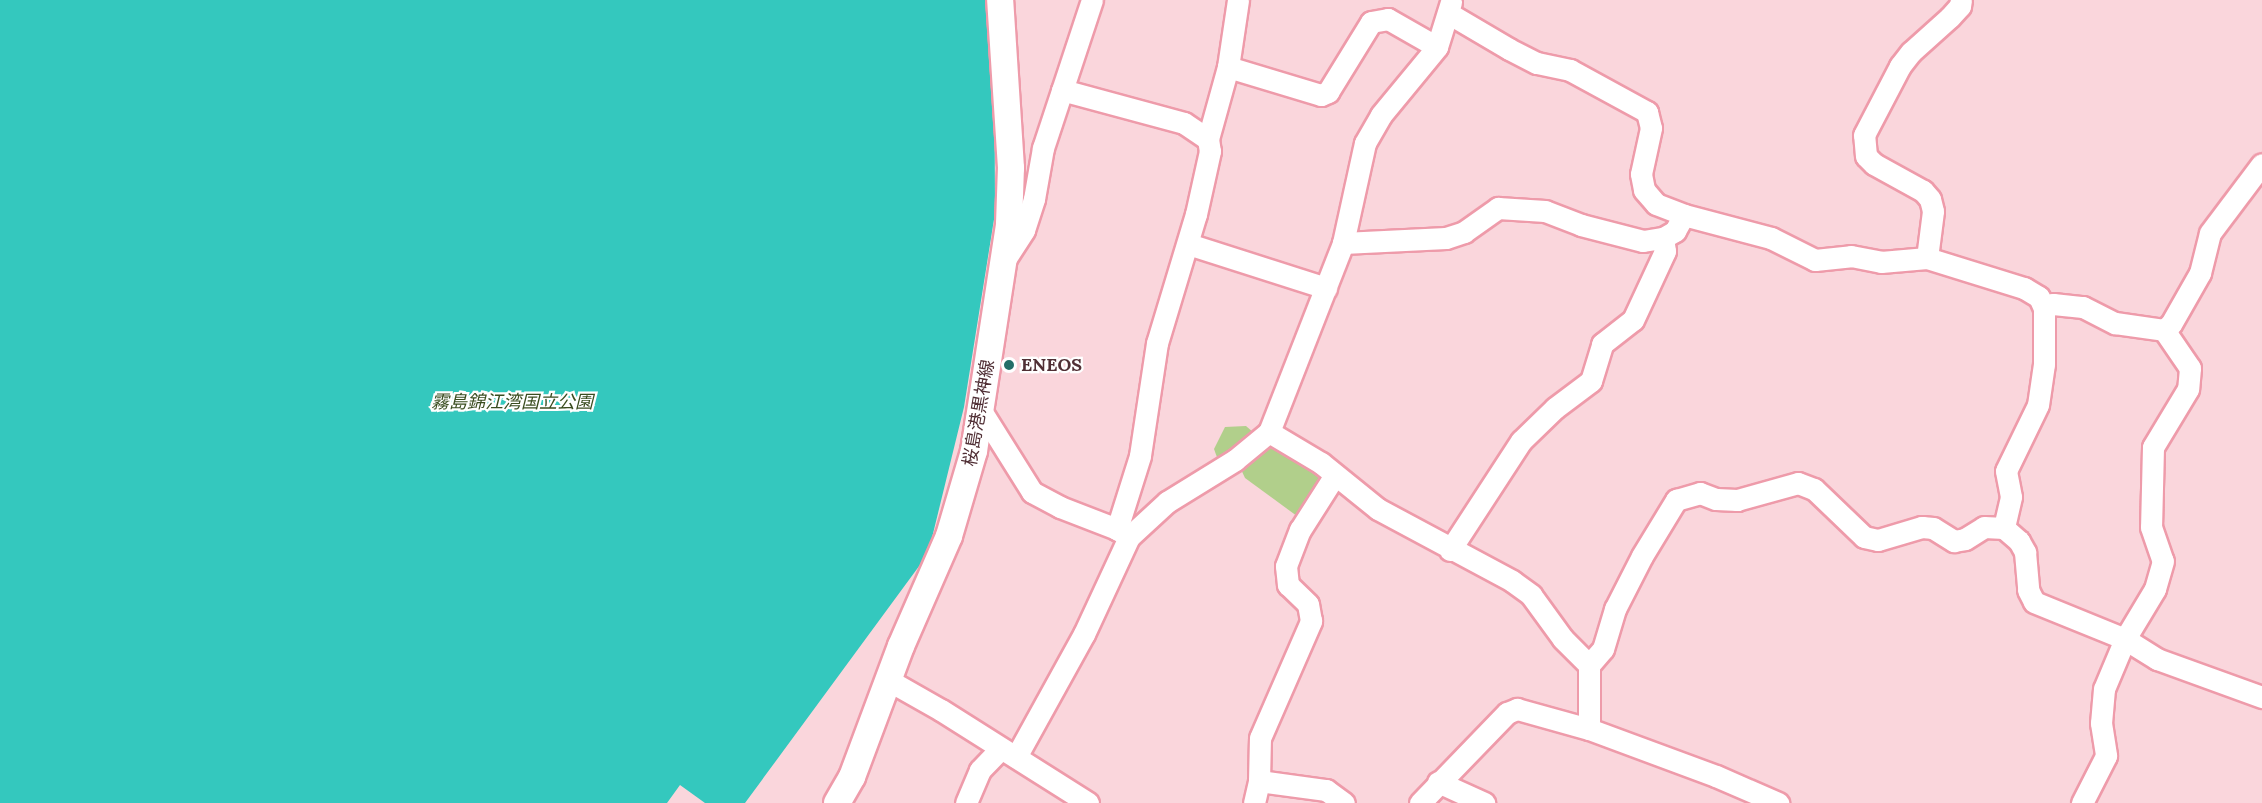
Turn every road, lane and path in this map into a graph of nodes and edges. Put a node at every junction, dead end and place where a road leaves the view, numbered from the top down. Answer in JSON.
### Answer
{"nodes":[{"id":1,"x":1000,"y":0,"type":"edge"},
{"id":2,"x":1092,"y":0,"type":"edge"},
{"id":3,"x":1238,"y":0,"type":"edge"},
{"id":4,"x":1961,"y":0,"type":"edge"},
{"id":5,"x":1450,"y":6,"type":"edge"},
{"id":6,"x":1437,"y":47,"type":"junction"},
{"id":7,"x":1228,"y":67,"type":"junction"},
{"id":8,"x":1062,"y":90,"type":"junction"},
{"id":9,"x":1208,"y":138,"type":"junction"},
{"id":10,"x":2262,"y":164,"type":"edge"},
{"id":11,"x":1684,"y":215,"type":"junction"},
{"id":12,"x":1663,"y":237,"type":"junction"},
{"id":13,"x":1343,"y":243,"type":"junction"},
{"id":14,"x":1188,"y":244,"type":"junction"},
{"id":15,"x":1006,"y":258,"type":"junction"},
{"id":16,"x":1927,"y":258,"type":"junction"},
{"id":17,"x":1326,"y":288,"type":"junction"},
{"id":18,"x":2044,"y":308,"type":"junction"},
{"id":19,"x":2168,"y":327,"type":"junction"},
{"id":20,"x":980,"y":409,"type":"junction"},
{"id":21,"x":1269,"y":432,"type":"junction"},
{"id":22,"x":1335,"y":475,"type":"junction"},
{"id":23,"x":2004,"y":528,"type":"junction"},
{"id":24,"x":1123,"y":533,"type":"junction"},
{"id":25,"x":1450,"y":550,"type":"junction"},
{"id":26,"x":2125,"y":639,"type":"junction"},
{"id":27,"x":1589,"y":664,"type":"junction"},
{"id":28,"x":888,"y":680,"type":"junction"},
{"id":29,"x":2262,"y":697,"type":"edge"},
{"id":30,"x":1589,"y":729,"type":"junction"},
{"id":31,"x":1008,"y":753,"type":"junction"},
{"id":32,"x":1258,"y":781,"type":"junction"},
{"id":33,"x":1438,"y":782,"type":"junction"},
{"id":34,"x":837,"y":803,"type":"edge"},
{"id":35,"x":966,"y":803,"type":"edge"},
{"id":36,"x":1088,"y":803,"type":"edge"},
{"id":37,"x":1254,"y":803,"type":"edge"},
{"id":38,"x":1344,"y":803,"type":"edge"},
{"id":39,"x":1420,"y":803,"type":"edge"},
{"id":40,"x":1484,"y":803,"type":"edge"},
{"id":41,"x":1778,"y":803,"type":"edge"},
{"id":42,"x":2082,"y":803,"type":"edge"}],
"edges":[{"from":1,"to":15,"type":"main road","name":"桜島港黒神線"},
{"from":2,"to":8,"type":"street"},
{"from":3,"to":7,"type":"street"},
{"from":4,"to":16,"type":"street"},
{"from":5,"to":6,"type":"street"},
{"from":5,"to":11,"type":"street"},
{"from":6,"to":7,"type":"street"},
{"from":6,"to":13,"type":"street"},
{"from":7,"to":9,"type":"street"},
{"from":8,"to":9,"type":"street"},
{"from":8,"to":15,"type":"street"},
{"from":9,"to":14,"type":"street"},
{"from":10,"to":19,"type":"street"},
{"from":11,"to":12,"type":"street"},
{"from":11,"to":16,"type":"street"},
{"from":12,"to":13,"type":"street"},
{"from":12,"to":25,"type":"street"},
{"from":13,"to":17,"type":"street"},
{"from":14,"to":17,"type":"street"},
{"from":14,"to":24,"type":"street"},
{"from":15,"to":20,"type":"main road","name":"桜島港黒神線"},
{"from":16,"to":18,"type":"street"},
{"from":17,"to":21,"type":"street"},
{"from":18,"to":19,"type":"street"},
{"from":18,"to":23,"type":"street"},
{"from":19,"to":26,"type":"street"},
{"from":20,"to":24,"type":"street"},
{"from":20,"to":28,"type":"main road","name":"桜島港黒神線"},
{"from":21,"to":22,"type":"street"},
{"from":21,"to":24,"type":"street"},
{"from":22,"to":25,"type":"street"},
{"from":22,"to":32,"type":"street"},
{"from":23,"to":26,"type":"street"},
{"from":23,"to":27,"type":"street"},
{"from":24,"to":31,"type":"street"},
{"from":25,"to":27,"type":"street"},
{"from":26,"to":29,"type":"street"},
{"from":26,"to":42,"type":"street"},
{"from":27,"to":30,"type":"street"},
{"from":28,"to":31,"type":"street"},
{"from":28,"to":34,"type":"main road","name":"桜島港黒神線"},
{"from":30,"to":33,"type":"street"},
{"from":30,"to":41,"type":"street"},
{"from":31,"to":35,"type":"street"},
{"from":31,"to":36,"type":"street"},
{"from":32,"to":37,"type":"street"},
{"from":32,"to":38,"type":"street"},
{"from":33,"to":39,"type":"street"},
{"from":33,"to":40,"type":"street"}]}
